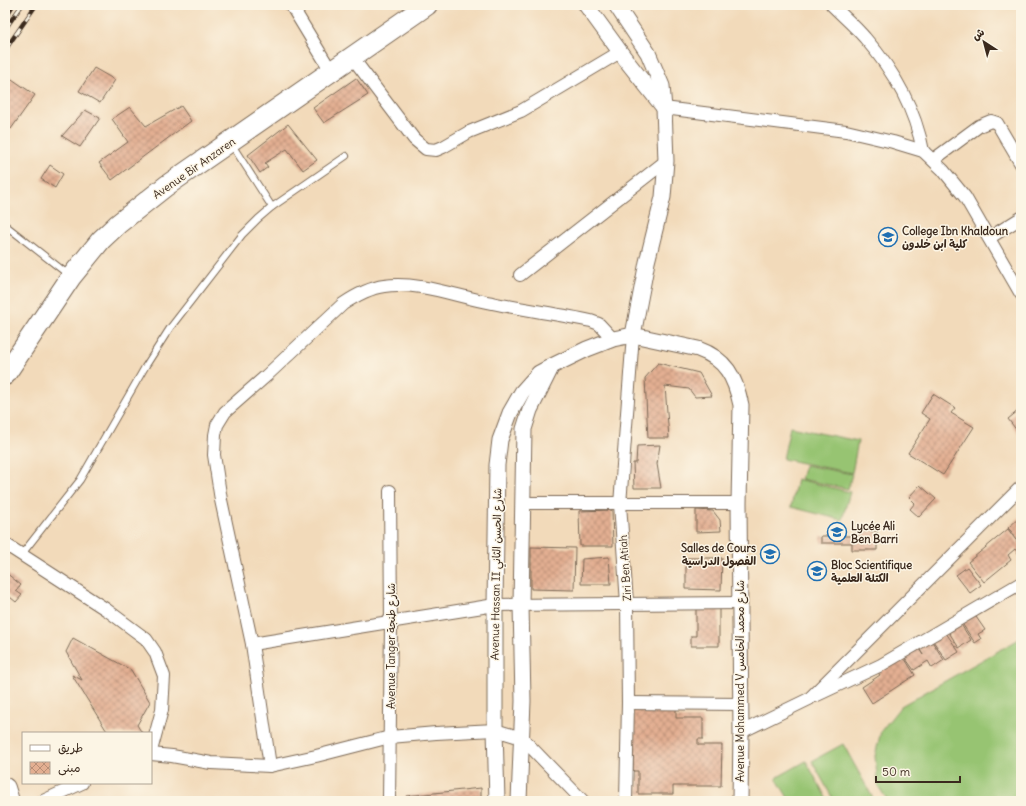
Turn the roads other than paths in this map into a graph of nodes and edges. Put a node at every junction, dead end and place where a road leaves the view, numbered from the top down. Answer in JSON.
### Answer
{"nodes":[{"id":1,"x":291,"y":5,"type":"edge"},
{"id":2,"x":427,"y":5,"type":"edge"},
{"id":3,"x":586,"y":5,"type":"edge"},
{"id":4,"x":616,"y":5,"type":"edge"},
{"id":5,"x":832,"y":5,"type":"edge"},
{"id":6,"x":620,"y":52,"type":"junction"},
{"id":7,"x":352,"y":56,"type":"junction"},
{"id":8,"x":332,"y":72,"type":"junction"},
{"id":9,"x":664,"y":108,"type":"junction"},
{"id":10,"x":230,"y":142,"type":"junction"},
{"id":11,"x":923,"y":151,"type":"junction"},
{"id":12,"x":346,"y":156,"type":"dead end"},
{"id":13,"x":933,"y":160,"type":"junction"},
{"id":14,"x":666,"y":161,"type":"junction"},
{"id":15,"x":1021,"y":164,"type":"edge"},
{"id":16,"x":272,"y":207,"type":"junction"},
{"id":17,"x":1021,"y":218,"type":"edge"},
{"id":18,"x":5,"y":225,"type":"edge"},
{"id":19,"x":989,"y":238,"type":"junction"},
{"id":20,"x":520,"y":275,"type":"dead end"},
{"id":21,"x":71,"y":276,"type":"junction"},
{"id":22,"x":1021,"y":294,"type":"edge"},
{"id":23,"x":633,"y":335,"type":"junction"},
{"id":24,"x":613,"y":339,"type":"junction"},
{"id":25,"x":552,"y":366,"type":"junction"},
{"id":26,"x":5,"y":375,"type":"edge"},
{"id":27,"x":1021,"y":487,"type":"edge"},
{"id":28,"x":390,"y":491,"type":"dead end"},
{"id":29,"x":524,"y":503,"type":"junction"},
{"id":30,"x":620,"y":504,"type":"junction"},
{"id":31,"x":739,"y":504,"type":"junction"},
{"id":32,"x":5,"y":544,"type":"edge"},
{"id":33,"x":22,"y":554,"type":"junction"},
{"id":34,"x":1021,"y":583,"type":"edge"},
{"id":35,"x":627,"y":603,"type":"junction"},
{"id":36,"x":741,"y":603,"type":"junction"},
{"id":37,"x":495,"y":605,"type":"junction"},
{"id":38,"x":521,"y":605,"type":"junction"},
{"id":39,"x":391,"y":622,"type":"junction"},
{"id":40,"x":252,"y":644,"type":"junction"},
{"id":41,"x":809,"y":699,"type":"junction"},
{"id":42,"x":628,"y":703,"type":"junction"},
{"id":43,"x":741,"y":704,"type":"junction"},
{"id":44,"x":494,"y":730,"type":"junction"},
{"id":45,"x":742,"y":732,"type":"junction"},
{"id":46,"x":390,"y":737,"type":"junction"},
{"id":47,"x":522,"y":738,"type":"junction"},
{"id":48,"x":152,"y":746,"type":"edge"},
{"id":49,"x":152,"y":754,"type":"edge"},
{"id":50,"x":270,"y":766,"type":"junction"},
{"id":51,"x":80,"y":784,"type":"edge"},
{"id":52,"x":5,"y":788,"type":"edge"},
{"id":53,"x":9,"y":801,"type":"edge"},
{"id":54,"x":43,"y":801,"type":"edge"},
{"id":55,"x":389,"y":801,"type":"edge"},
{"id":56,"x":497,"y":801,"type":"edge"},
{"id":57,"x":520,"y":801,"type":"edge"},
{"id":58,"x":582,"y":801,"type":"edge"},
{"id":59,"x":626,"y":801,"type":"edge"},
{"id":60,"x":740,"y":801,"type":"edge"}],
"edges":[{"from":1,"to":8,"type":"street"},
{"from":2,"to":7,"type":"main road","name":"Avenue Bir Anzaren"},
{"from":3,"to":6,"type":"street"},
{"from":4,"to":9,"type":"street"},
{"from":5,"to":11,"type":"street"},
{"from":6,"to":7,"type":"street"},
{"from":6,"to":9,"type":"street"},
{"from":7,"to":8,"type":"main road","name":"Avenue Bir Anzaren"},
{"from":8,"to":10,"type":"main road","name":"Avenue Bir Anzaren"},
{"from":9,"to":11,"type":"street"},
{"from":9,"to":14,"type":"street"},
{"from":10,"to":16,"type":"lane"},
{"from":10,"to":21,"type":"main road","name":"Avenue Bir Anzaren"},
{"from":11,"to":13,"type":"street"},
{"from":12,"to":16,"type":"lane"},
{"from":13,"to":15,"type":"street"},
{"from":13,"to":19,"type":"street"},
{"from":14,"to":20,"type":"street"},
{"from":14,"to":23,"type":"street"},
{"from":16,"to":33,"type":"lane"},
{"from":17,"to":19,"type":"street"},
{"from":18,"to":21,"type":"lane"},
{"from":19,"to":22,"type":"street"},
{"from":21,"to":26,"type":"main road","name":"Avenue Bir Anzaren"},
{"from":23,"to":24,"type":"street","name":"Avenue Hassan II شارع الحسن الثاني"},
{"from":23,"to":30,"type":"street","name":"Ziri Ben Atiah"},
{"from":23,"to":31,"type":"street","name":"Avenue Mohammed V شارع محمد الخامس"},
{"from":24,"to":25,"type":"street","name":"Avenue Hassan II شارع الحسن الثاني"},
{"from":24,"to":40,"type":"street"},
{"from":25,"to":29,"type":"street"},
{"from":25,"to":37,"type":"street","name":"Avenue Hassan II شارع الحسن الثاني"},
{"from":27,"to":41,"type":"street"},
{"from":28,"to":39,"type":"street","name":"Avenue Tanger شارع طنجة"},
{"from":29,"to":30,"type":"street"},
{"from":29,"to":38,"type":"street"},
{"from":30,"to":31,"type":"street"},
{"from":30,"to":35,"type":"street","name":"Ziri Ben Atiah"},
{"from":31,"to":36,"type":"street","name":"Avenue Mohammed V شارع محمد الخامس"},
{"from":32,"to":33,"type":"street"},
{"from":33,"to":48,"type":"street"},
{"from":34,"to":41,"type":"street"},
{"from":35,"to":36,"type":"street"},
{"from":35,"to":38,"type":"street"},
{"from":35,"to":42,"type":"street","name":"Ziri Ben Atiah"},
{"from":36,"to":43,"type":"street","name":"Avenue Mohammed V شارع محمد الخامس"},
{"from":37,"to":38,"type":"street"},
{"from":37,"to":39,"type":"street"},
{"from":37,"to":44,"type":"street","name":"Avenue Hassan II شارع الحسن الثاني"},
{"from":38,"to":47,"type":"street"},
{"from":39,"to":40,"type":"street"},
{"from":39,"to":46,"type":"street","name":"Avenue Tanger شارع طنجة"},
{"from":40,"to":50,"type":"street"},
{"from":41,"to":45,"type":"street"},
{"from":42,"to":43,"type":"street"},
{"from":42,"to":59,"type":"street","name":"Ziri Ben Atiah"},
{"from":43,"to":45,"type":"street","name":"Avenue Mohammed V شارع محمد الخامس"},
{"from":44,"to":46,"type":"street"},
{"from":44,"to":47,"type":"street"},
{"from":44,"to":56,"type":"street","name":"Avenue Hassan II شارع الحسن الثاني"},
{"from":45,"to":60,"type":"street","name":"Avenue Mohammed V شارع محمد الخامس"},
{"from":46,"to":50,"type":"street"},
{"from":46,"to":55,"type":"street","name":"Avenue Tanger شارع طنجة"},
{"from":47,"to":57,"type":"street"},
{"from":47,"to":58,"type":"street"},
{"from":49,"to":50,"type":"street"},
{"from":51,"to":54,"type":"street"},
{"from":52,"to":53,"type":"main road"}]}
